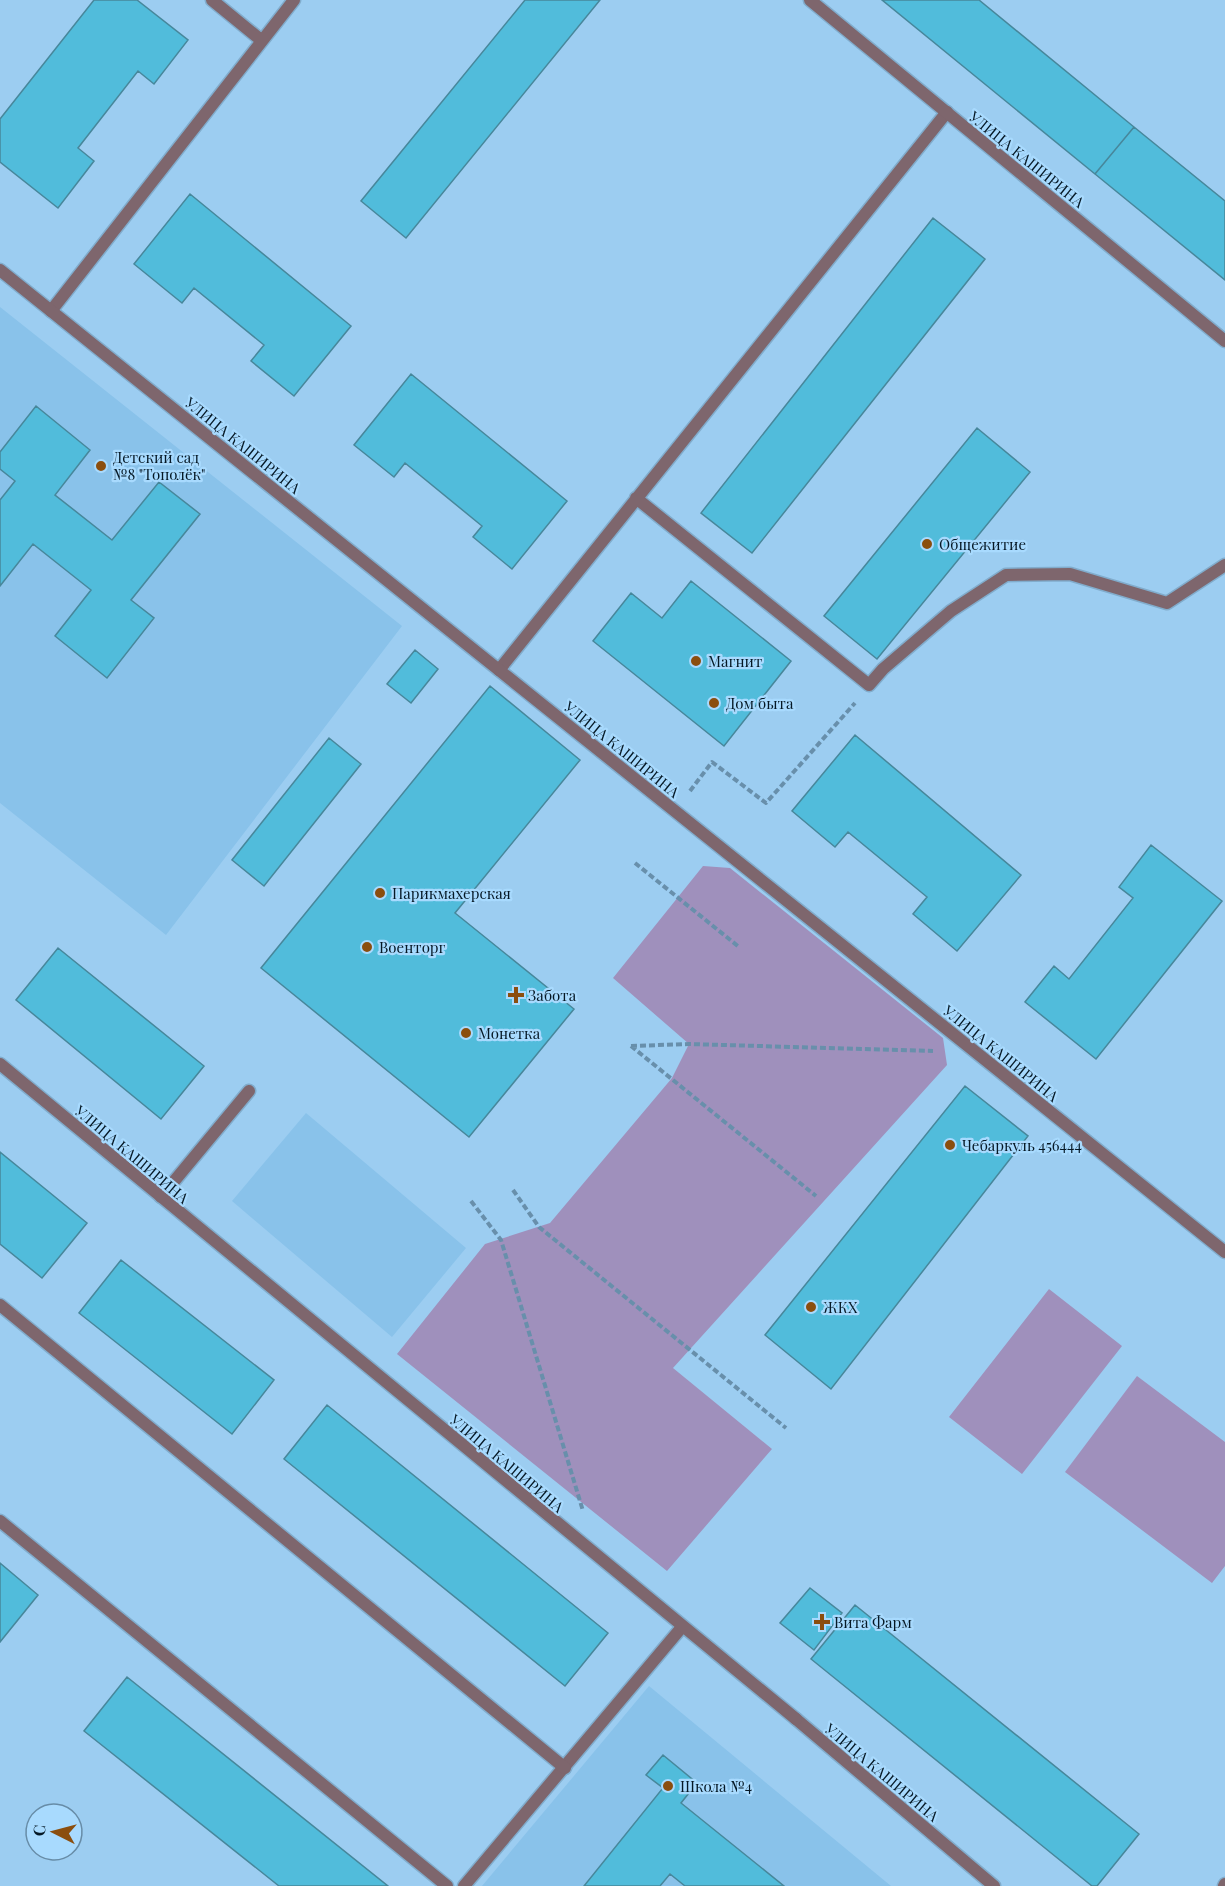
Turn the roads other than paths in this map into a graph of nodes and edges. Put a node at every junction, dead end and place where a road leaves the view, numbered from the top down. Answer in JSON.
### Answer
{"nodes":[{"id":1,"x":212,"y":0,"type":"edge"},
{"id":2,"x":294,"y":0,"type":"edge"},
{"id":3,"x":810,"y":0,"type":"edge"},
{"id":4,"x":261,"y":40,"type":"junction"},
{"id":5,"x":947,"y":112,"type":"junction"},
{"id":6,"x":0,"y":270,"type":"edge"},
{"id":7,"x":51,"y":311,"type":"junction"},
{"id":8,"x":1225,"y":341,"type":"edge"},
{"id":9,"x":636,"y":498,"type":"junction"},
{"id":10,"x":1225,"y":565,"type":"edge"},
{"id":11,"x":499,"y":670,"type":"junction"},
{"id":12,"x":0,"y":1064,"type":"edge"},
{"id":13,"x":249,"y":1091,"type":"dead end"},
{"id":14,"x":161,"y":1197,"type":"junction"},
{"id":15,"x":1225,"y":1252,"type":"edge"},
{"id":16,"x":0,"y":1305,"type":"edge"},
{"id":17,"x":0,"y":1521,"type":"edge"},
{"id":18,"x":682,"y":1628,"type":"junction"},
{"id":19,"x":565,"y":1768,"type":"junction"},
{"id":20,"x":447,"y":1886,"type":"edge"},
{"id":21,"x":464,"y":1886,"type":"edge"},
{"id":22,"x":994,"y":1886,"type":"edge"}],
"edges":[{"from":1,"to":4,"type":"street"},
{"from":2,"to":4,"type":"street"},
{"from":3,"to":5,"type":"street","name":"УЛИЦА КАШИРИНА"},
{"from":4,"to":7,"type":"street"},
{"from":5,"to":8,"type":"street","name":"УЛИЦА КАШИРИНА"},
{"from":5,"to":9,"type":"street"},
{"from":6,"to":7,"type":"street","name":"УЛИЦА КАШИРИНА"},
{"from":7,"to":11,"type":"street","name":"УЛИЦА КАШИРИНА"},
{"from":9,"to":10,"type":"street"},
{"from":9,"to":11,"type":"street"},
{"from":11,"to":15,"type":"street","name":"УЛИЦА КАШИРИНА"},
{"from":12,"to":14,"type":"street","name":"УЛИЦА КАШИРИНА"},
{"from":13,"to":14,"type":"street"},
{"from":14,"to":18,"type":"street","name":"УЛИЦА КАШИРИНА"},
{"from":16,"to":19,"type":"street"},
{"from":17,"to":20,"type":"street"},
{"from":18,"to":19,"type":"street"},
{"from":18,"to":22,"type":"street","name":"УЛИЦА КАШИРИНА"},
{"from":19,"to":21,"type":"street"}]}
